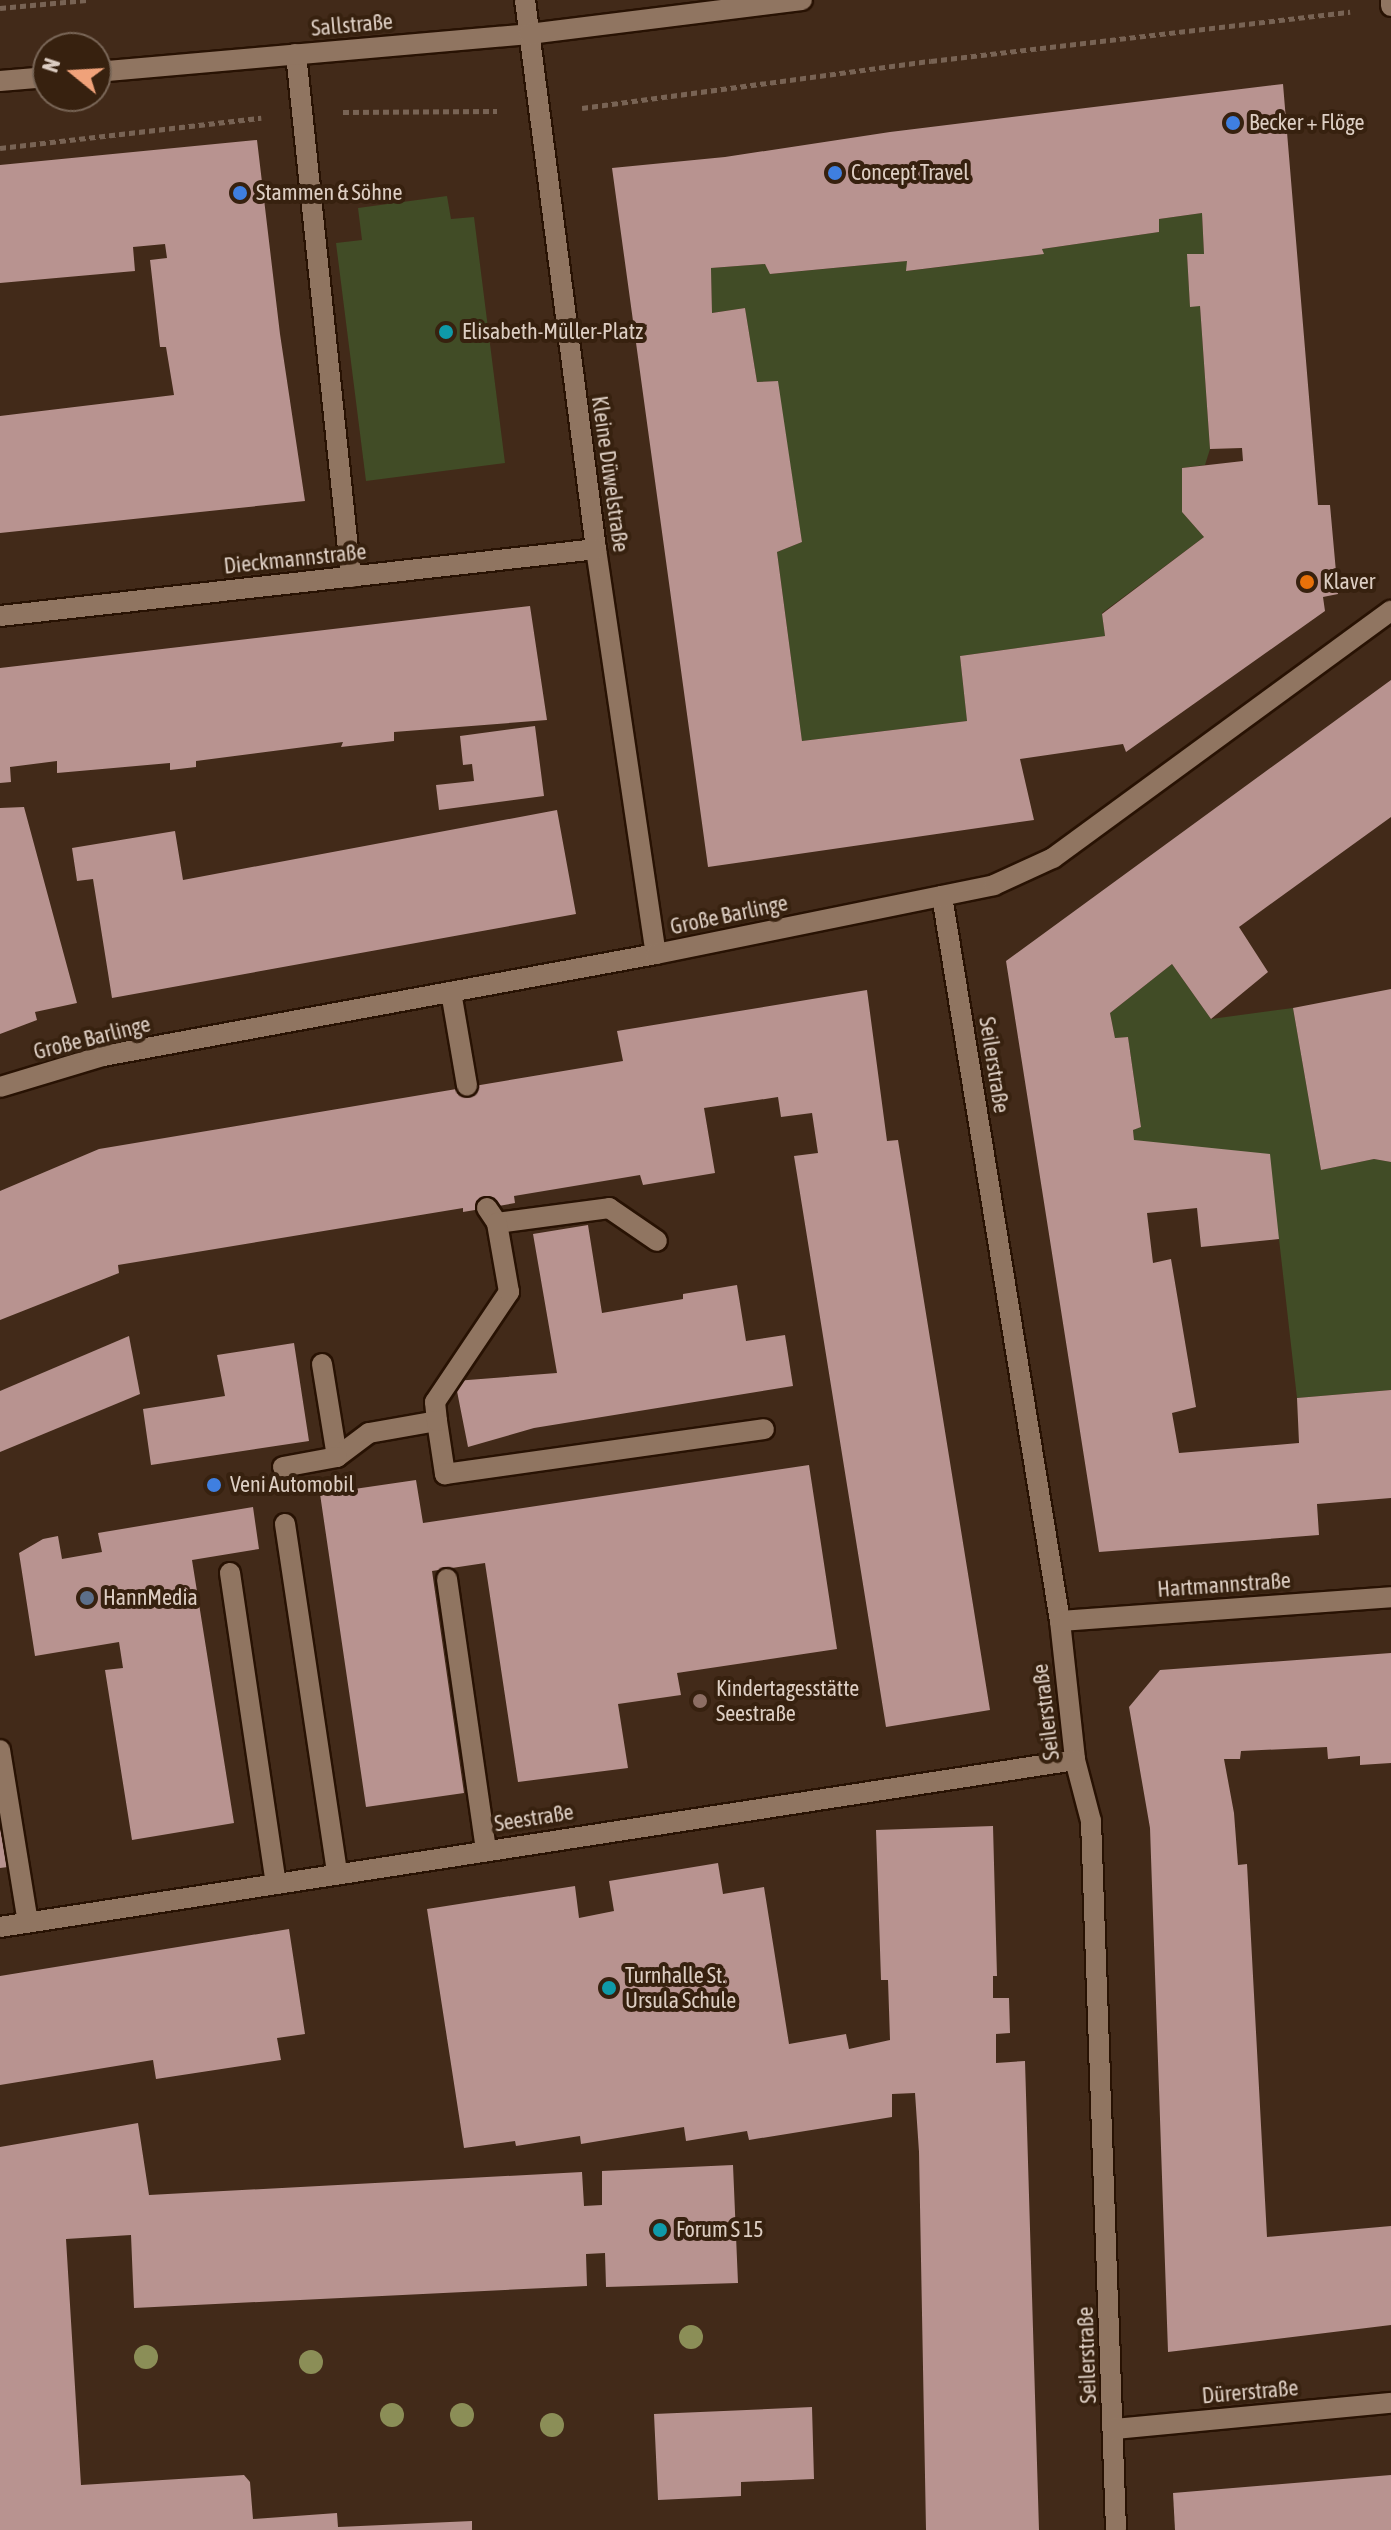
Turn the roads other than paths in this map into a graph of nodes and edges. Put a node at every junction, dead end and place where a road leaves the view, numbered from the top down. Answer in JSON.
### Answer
{"nodes":[{"id":1,"x":525,"y":0,"type":"edge"},
{"id":2,"x":802,"y":0,"type":"edge"},
{"id":3,"x":1391,"y":0,"type":"edge"},
{"id":4,"x":1391,"y":6,"type":"edge"},
{"id":5,"x":529,"y":34,"type":"junction"},
{"id":6,"x":296,"y":54,"type":"junction"},
{"id":7,"x":112,"y":71,"type":"edge"},
{"id":8,"x":32,"y":78,"type":"edge"},
{"id":9,"x":0,"y":81,"type":"edge"},
{"id":10,"x":596,"y":549,"type":"junction"},
{"id":11,"x":351,"y":577,"type":"junction"},
{"id":12,"x":1391,"y":611,"type":"edge"},
{"id":13,"x":0,"y":616,"type":"edge"},
{"id":14,"x":942,"y":896,"type":"junction"},
{"id":15,"x":656,"y":954,"type":"junction"},
{"id":16,"x":451,"y":992,"type":"junction"},
{"id":17,"x":467,"y":1086,"type":"dead end"},
{"id":18,"x":0,"y":1087,"type":"edge"},
{"id":19,"x":657,"y":1241,"type":"dead end"},
{"id":20,"x":322,"y":1364,"type":"dead end"},
{"id":21,"x":437,"y":1421,"type":"junction"},
{"id":22,"x":764,"y":1429,"type":"dead end"},
{"id":23,"x":337,"y":1457,"type":"junction"},
{"id":24,"x":283,"y":1467,"type":"dead end"},
{"id":25,"x":285,"y":1524,"type":"dead end"},
{"id":26,"x":230,"y":1573,"type":"dead end"},
{"id":27,"x":447,"y":1579,"type":"dead end"},
{"id":28,"x":1391,"y":1597,"type":"edge"},
{"id":29,"x":1060,"y":1621,"type":"junction"},
{"id":30,"x":0,"y":1750,"type":"edge"},
{"id":31,"x":1075,"y":1760,"type":"junction"},
{"id":32,"x":486,"y":1849,"type":"junction"},
{"id":33,"x":337,"y":1873,"type":"junction"},
{"id":34,"x":276,"y":1883,"type":"junction"},
{"id":35,"x":28,"y":1922,"type":"junction"},
{"id":36,"x":0,"y":1927,"type":"edge"},
{"id":37,"x":1391,"y":2403,"type":"edge"},
{"id":38,"x":1114,"y":2429,"type":"junction"},
{"id":39,"x":1116,"y":2530,"type":"edge"}],
"edges":[{"from":1,"to":5,"type":"street","name":"Kleine Düwelstraße"},
{"from":2,"to":5,"type":"street","name":"Sallstraße"},
{"from":3,"to":4,"type":"street"},
{"from":5,"to":6,"type":"street","name":"Sallstraße"},
{"from":5,"to":10,"type":"street","name":"Kleine Düwelstraße"},
{"from":6,"to":7,"type":"street","name":"Sallstraße"},
{"from":6,"to":11,"type":"street"},
{"from":8,"to":9,"type":"street"},
{"from":10,"to":11,"type":"street","name":"Dieckmannstraße"},
{"from":10,"to":15,"type":"street","name":"Kleine Düwelstraße"},
{"from":11,"to":13,"type":"street","name":"Dieckmannstraße"},
{"from":12,"to":14,"type":"street","name":"Große Barlinge"},
{"from":14,"to":15,"type":"street","name":"Große Barlinge"},
{"from":14,"to":29,"type":"street","name":"Seilerstraße"},
{"from":15,"to":16,"type":"street","name":"Große Barlinge"},
{"from":16,"to":17,"type":"street"},
{"from":16,"to":18,"type":"street","name":"Große Barlinge"},
{"from":19,"to":21,"type":"street"},
{"from":20,"to":23,"type":"street"},
{"from":21,"to":22,"type":"street"},
{"from":21,"to":23,"type":"street"},
{"from":23,"to":24,"type":"street"},
{"from":25,"to":33,"type":"street"},
{"from":26,"to":34,"type":"street"},
{"from":27,"to":32,"type":"street"},
{"from":28,"to":29,"type":"street","name":"Hartmannstraße"},
{"from":29,"to":31,"type":"street","name":"Seilerstraße"},
{"from":30,"to":35,"type":"street"},
{"from":31,"to":32,"type":"street","name":"Seestraße"},
{"from":31,"to":38,"type":"street","name":"Seilerstraße"},
{"from":32,"to":33,"type":"street","name":"Seestraße"},
{"from":33,"to":34,"type":"street","name":"Seestraße"},
{"from":34,"to":35,"type":"street","name":"Seestraße"},
{"from":35,"to":36,"type":"street","name":"Seestraße"},
{"from":37,"to":38,"type":"street","name":"Dürerstraße"},
{"from":38,"to":39,"type":"street","name":"Seilerstraße"}]}
